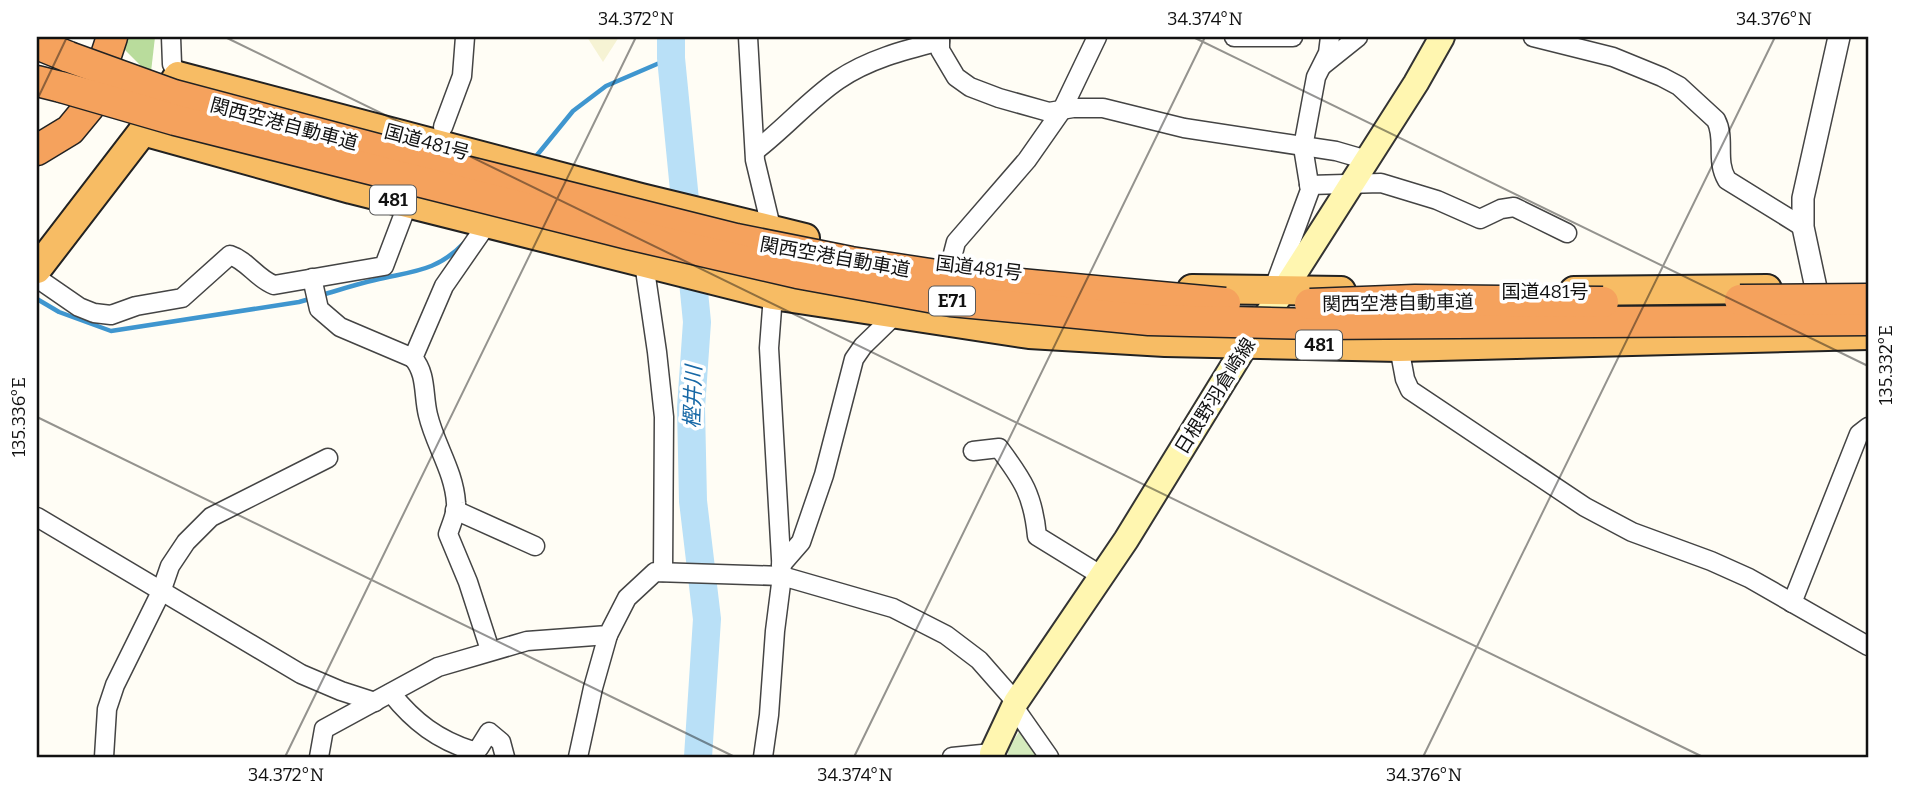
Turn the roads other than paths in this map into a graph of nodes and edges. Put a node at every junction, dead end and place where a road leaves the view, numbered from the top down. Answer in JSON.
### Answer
{"nodes":[{"id":1,"x":111,"y":37,"type":"edge"},
{"id":2,"x":171,"y":37,"type":"edge"},
{"id":3,"x":465,"y":37,"type":"edge"},
{"id":4,"x":748,"y":37,"type":"edge"},
{"id":5,"x":1097,"y":37,"type":"edge"},
{"id":6,"x":1234,"y":37,"type":"edge"},
{"id":7,"x":1293,"y":37,"type":"edge"},
{"id":8,"x":1358,"y":37,"type":"edge"},
{"id":9,"x":1442,"y":37,"type":"edge"},
{"id":10,"x":1533,"y":37,"type":"edge"},
{"id":11,"x":1839,"y":37,"type":"edge"},
{"id":12,"x":1325,"y":38,"type":"edge"},
{"id":13,"x":940,"y":39,"type":"edge"},
{"id":14,"x":1586,"y":42,"type":"edge"},
{"id":15,"x":37,"y":44,"type":"edge"},
{"id":16,"x":1321,"y":68,"type":"junction"},
{"id":17,"x":178,"y":76,"type":"junction"},
{"id":18,"x":49,"y":84,"type":"edge"},
{"id":19,"x":1062,"y":110,"type":"junction"},
{"id":20,"x":443,"y":127,"type":"dead end"},
{"id":21,"x":143,"y":131,"type":"junction"},
{"id":22,"x":1303,"y":147,"type":"junction"},
{"id":23,"x":37,"y":150,"type":"edge"},
{"id":24,"x":755,"y":151,"type":"junction"},
{"id":25,"x":1367,"y":160,"type":"junction"},
{"id":26,"x":1352,"y":184,"type":"junction"},
{"id":27,"x":1309,"y":185,"type":"junction"},
{"id":28,"x":403,"y":216,"type":"dead end"},
{"id":29,"x":487,"y":224,"type":"junction"},
{"id":30,"x":1803,"y":227,"type":"junction"},
{"id":31,"x":772,"y":231,"type":"junction"},
{"id":32,"x":1567,"y":233,"type":"dead end"},
{"id":33,"x":644,"y":263,"type":"junction"},
{"id":34,"x":950,"y":265,"type":"junction"},
{"id":35,"x":37,"y":269,"type":"edge"},
{"id":36,"x":37,"y":278,"type":"edge"},
{"id":37,"x":312,"y":278,"type":"junction"},
{"id":38,"x":1868,"y":287,"type":"edge"},
{"id":39,"x":1816,"y":288,"type":"junction"},
{"id":40,"x":1278,"y":290,"type":"junction"},
{"id":41,"x":773,"y":295,"type":"junction"},
{"id":42,"x":1868,"y":299,"type":"edge"},
{"id":43,"x":896,"y":314,"type":"junction"},
{"id":44,"x":1868,"y":320,"type":"edge"},
{"id":45,"x":1868,"y":335,"type":"edge"},
{"id":46,"x":1247,"y":343,"type":"junction"},
{"id":47,"x":1399,"y":347,"type":"junction"},
{"id":48,"x":413,"y":358,"type":"junction"},
{"id":49,"x":1868,"y":427,"type":"edge"},
{"id":50,"x":973,"y":451,"type":"dead end"},
{"id":51,"x":328,"y":458,"type":"dead end"},
{"id":52,"x":455,"y":510,"type":"junction"},
{"id":53,"x":37,"y":517,"type":"edge"},
{"id":54,"x":535,"y":546,"type":"dead end"},
{"id":55,"x":782,"y":570,"type":"junction"},
{"id":56,"x":663,"y":572,"type":"junction"},
{"id":57,"x":1102,"y":576,"type":"junction"},
{"id":58,"x":161,"y":592,"type":"junction"},
{"id":59,"x":1792,"y":603,"type":"junction"},
{"id":60,"x":608,"y":635,"type":"junction"},
{"id":61,"x":1868,"y":646,"type":"edge"},
{"id":62,"x":490,"y":650,"type":"junction"},
{"id":63,"x":383,"y":698,"type":"junction"},
{"id":64,"x":1015,"y":704,"type":"junction"},
{"id":65,"x":992,"y":755,"type":"edge"},
{"id":66,"x":104,"y":757,"type":"edge"},
{"id":67,"x":319,"y":757,"type":"edge"},
{"id":68,"x":505,"y":757,"type":"edge"},
{"id":69,"x":578,"y":757,"type":"edge"},
{"id":70,"x":763,"y":757,"type":"edge"},
{"id":71,"x":952,"y":757,"type":"edge"},
{"id":72,"x":1049,"y":757,"type":"edge"}],
"edges":[{"from":1,"to":23,"type":"highway"},
{"from":2,"to":17,"type":"street"},
{"from":3,"to":20,"type":"street"},
{"from":4,"to":24,"type":"street"},
{"from":5,"to":19,"type":"street"},
{"from":6,"to":7,"type":"street"},
{"from":8,"to":16,"type":"street"},
{"from":9,"to":25,"type":"main road","name":"日根野羽倉崎線"},
{"from":10,"to":14,"type":"street"},
{"from":11,"to":30,"type":"street"},
{"from":12,"to":16,"type":"street"},
{"from":13,"to":19,"type":"street"},
{"from":13,"to":24,"type":"street"},
{"from":14,"to":30,"type":"street"},
{"from":15,"to":42,"type":"highway","name":"関西空港自動車道","number":"E71","bridge":true},
{"from":16,"to":22,"type":"street"},
{"from":17,"to":21,"type":"highway"},
{"from":17,"to":31,"type":"highway","name":"国道481号"},
{"from":18,"to":44,"type":"highway","name":"関西空港自動車道","number":"E71","bridge":true},
{"from":19,"to":22,"type":"street"},
{"from":19,"to":34,"type":"street"},
{"from":21,"to":29,"type":"highway","number":"481"},
{"from":21,"to":35,"type":"highway"},
{"from":22,"to":25,"type":"street"},
{"from":22,"to":27,"type":"street"},
{"from":24,"to":31,"type":"street"},
{"from":25,"to":26,"type":"main road","name":"日根野羽倉崎線"},
{"from":26,"to":27,"type":"street"},
{"from":26,"to":32,"type":"street"},
{"from":26,"to":40,"type":"main road","name":"日根野羽倉崎線"},
{"from":27,"to":40,"type":"street"},
{"from":28,"to":37,"type":"street"},
{"from":29,"to":33,"type":"highway","number":"481"},
{"from":29,"to":48,"type":"street"},
{"from":30,"to":39,"type":"street"},
{"from":31,"to":34,"type":"highway","name":"国道481号"},
{"from":33,"to":41,"type":"highway","number":"481"},
{"from":33,"to":56,"type":"street"},
{"from":34,"to":40,"type":"highway","name":"国道481号"},
{"from":36,"to":37,"type":"street"},
{"from":37,"to":48,"type":"street"},
{"from":38,"to":39,"type":"highway","name":"国道481号"},
{"from":39,"to":40,"type":"highway","name":"国道481号"},
{"from":40,"to":46,"type":"main road","name":"日根野羽倉崎線"},
{"from":41,"to":43,"type":"highway","number":"481"},
{"from":41,"to":55,"type":"street"},
{"from":43,"to":46,"type":"highway","number":"481"},
{"from":43,"to":55,"type":"street"},
{"from":45,"to":47,"type":"highway","number":"481"},
{"from":46,"to":47,"type":"highway","number":"481"},
{"from":46,"to":57,"type":"main road","name":"日根野羽倉崎線"},
{"from":47,"to":59,"type":"street"},
{"from":48,"to":52,"type":"street"},
{"from":49,"to":59,"type":"street"},
{"from":50,"to":57,"type":"street"},
{"from":51,"to":58,"type":"street"},
{"from":52,"to":54,"type":"street"},
{"from":52,"to":62,"type":"street"},
{"from":53,"to":58,"type":"street"},
{"from":55,"to":56,"type":"street"},
{"from":55,"to":64,"type":"street"},
{"from":55,"to":70,"type":"street"},
{"from":56,"to":60,"type":"street"},
{"from":57,"to":64,"type":"main road","name":"日根野羽倉崎線"},
{"from":58,"to":63,"type":"street"},
{"from":58,"to":66,"type":"street"},
{"from":59,"to":61,"type":"street"},
{"from":60,"to":62,"type":"street"},
{"from":60,"to":69,"type":"street"},
{"from":62,"to":63,"type":"street"},
{"from":63,"to":67,"type":"street"},
{"from":63,"to":68,"type":"street"},
{"from":64,"to":65,"type":"main road","name":"日根野羽倉崎線"},
{"from":64,"to":72,"type":"street"},
{"from":65,"to":71,"type":"street"}]}
